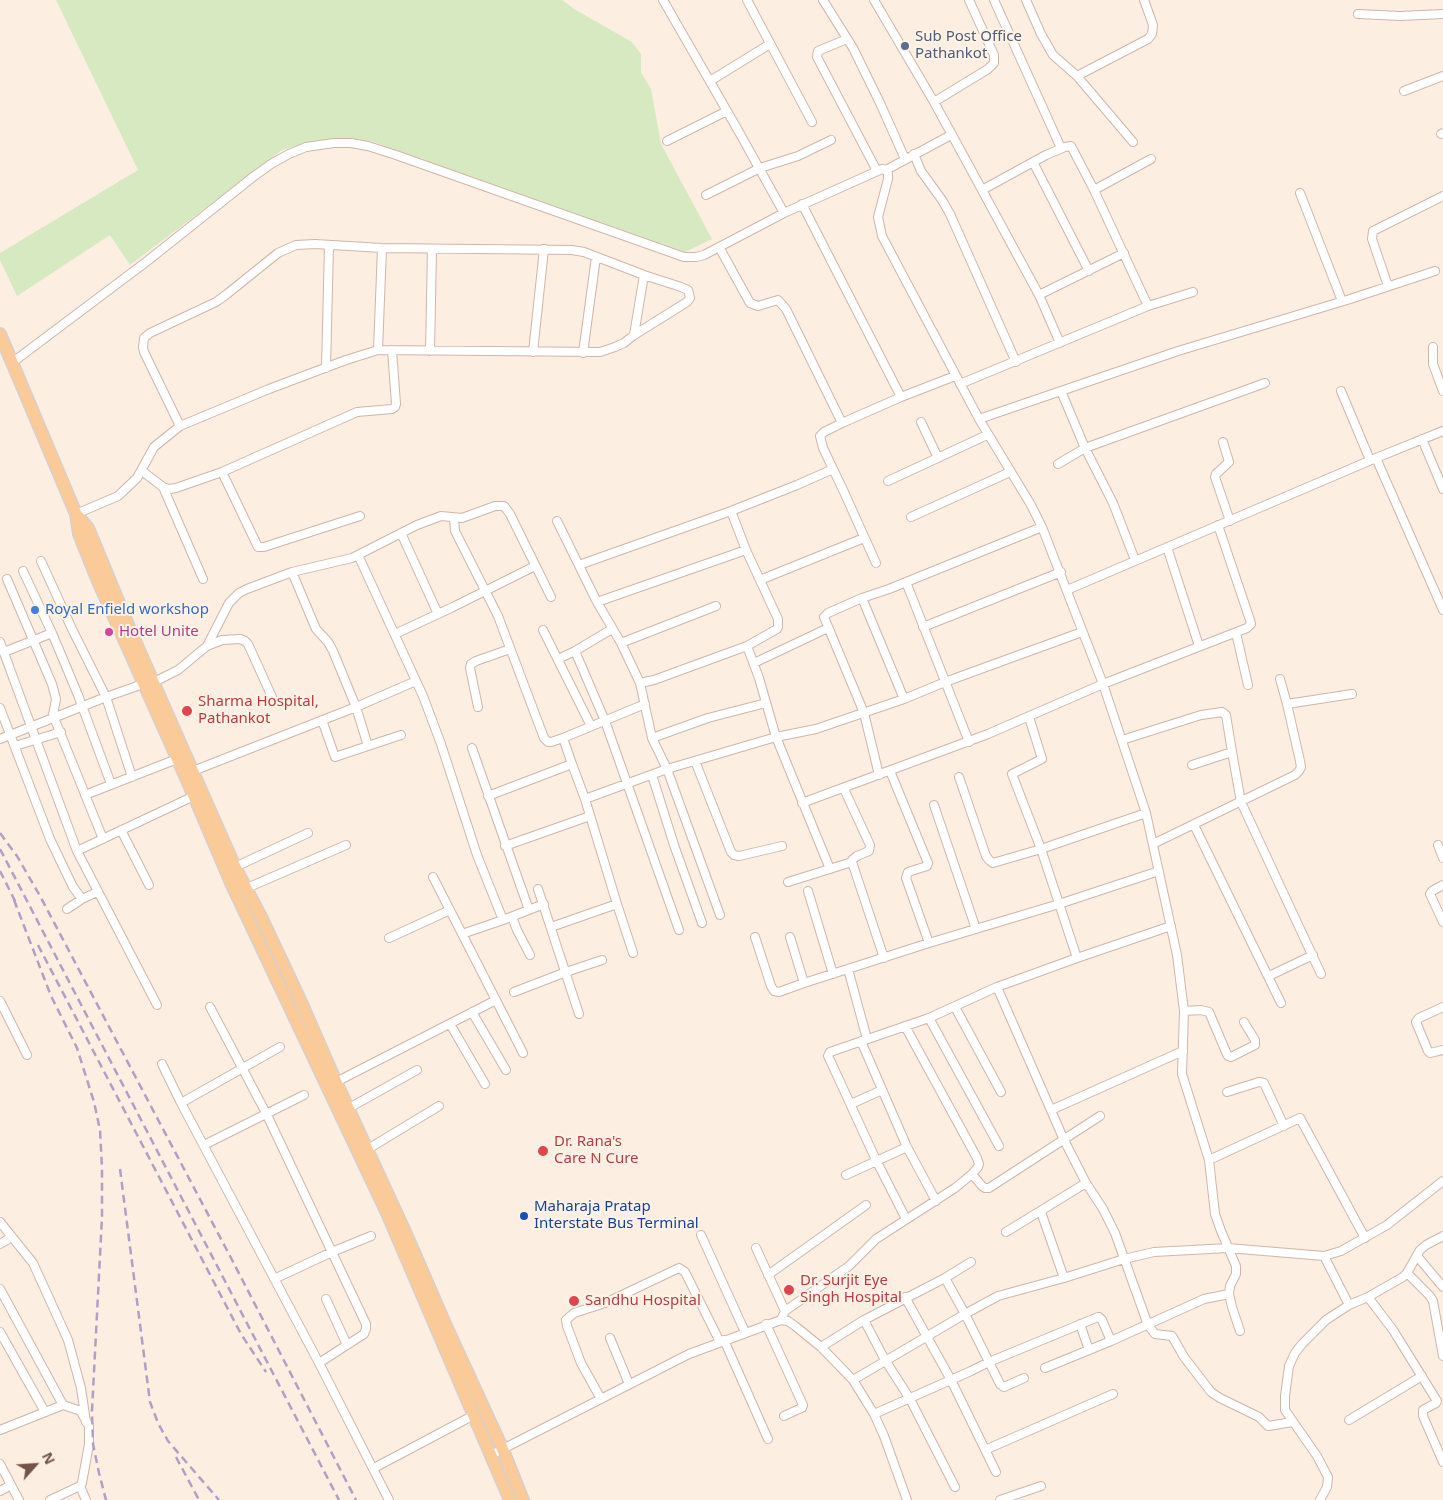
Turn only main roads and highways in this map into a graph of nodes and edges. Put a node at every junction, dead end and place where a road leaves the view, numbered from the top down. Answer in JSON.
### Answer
{"nodes":[{"id":1,"x":0,"y":334,"type":"edge"},
{"id":2,"x":149,"y":683,"type":"junction"},
{"id":3,"x":510,"y":1500,"type":"edge"},
{"id":4,"x":523,"y":1500,"type":"edge"}],
"edges":[{"from":1,"to":2,"type":"main road"},
{"from":2,"to":3,"type":"main road"},
{"from":2,"to":4,"type":"main road"}]}
